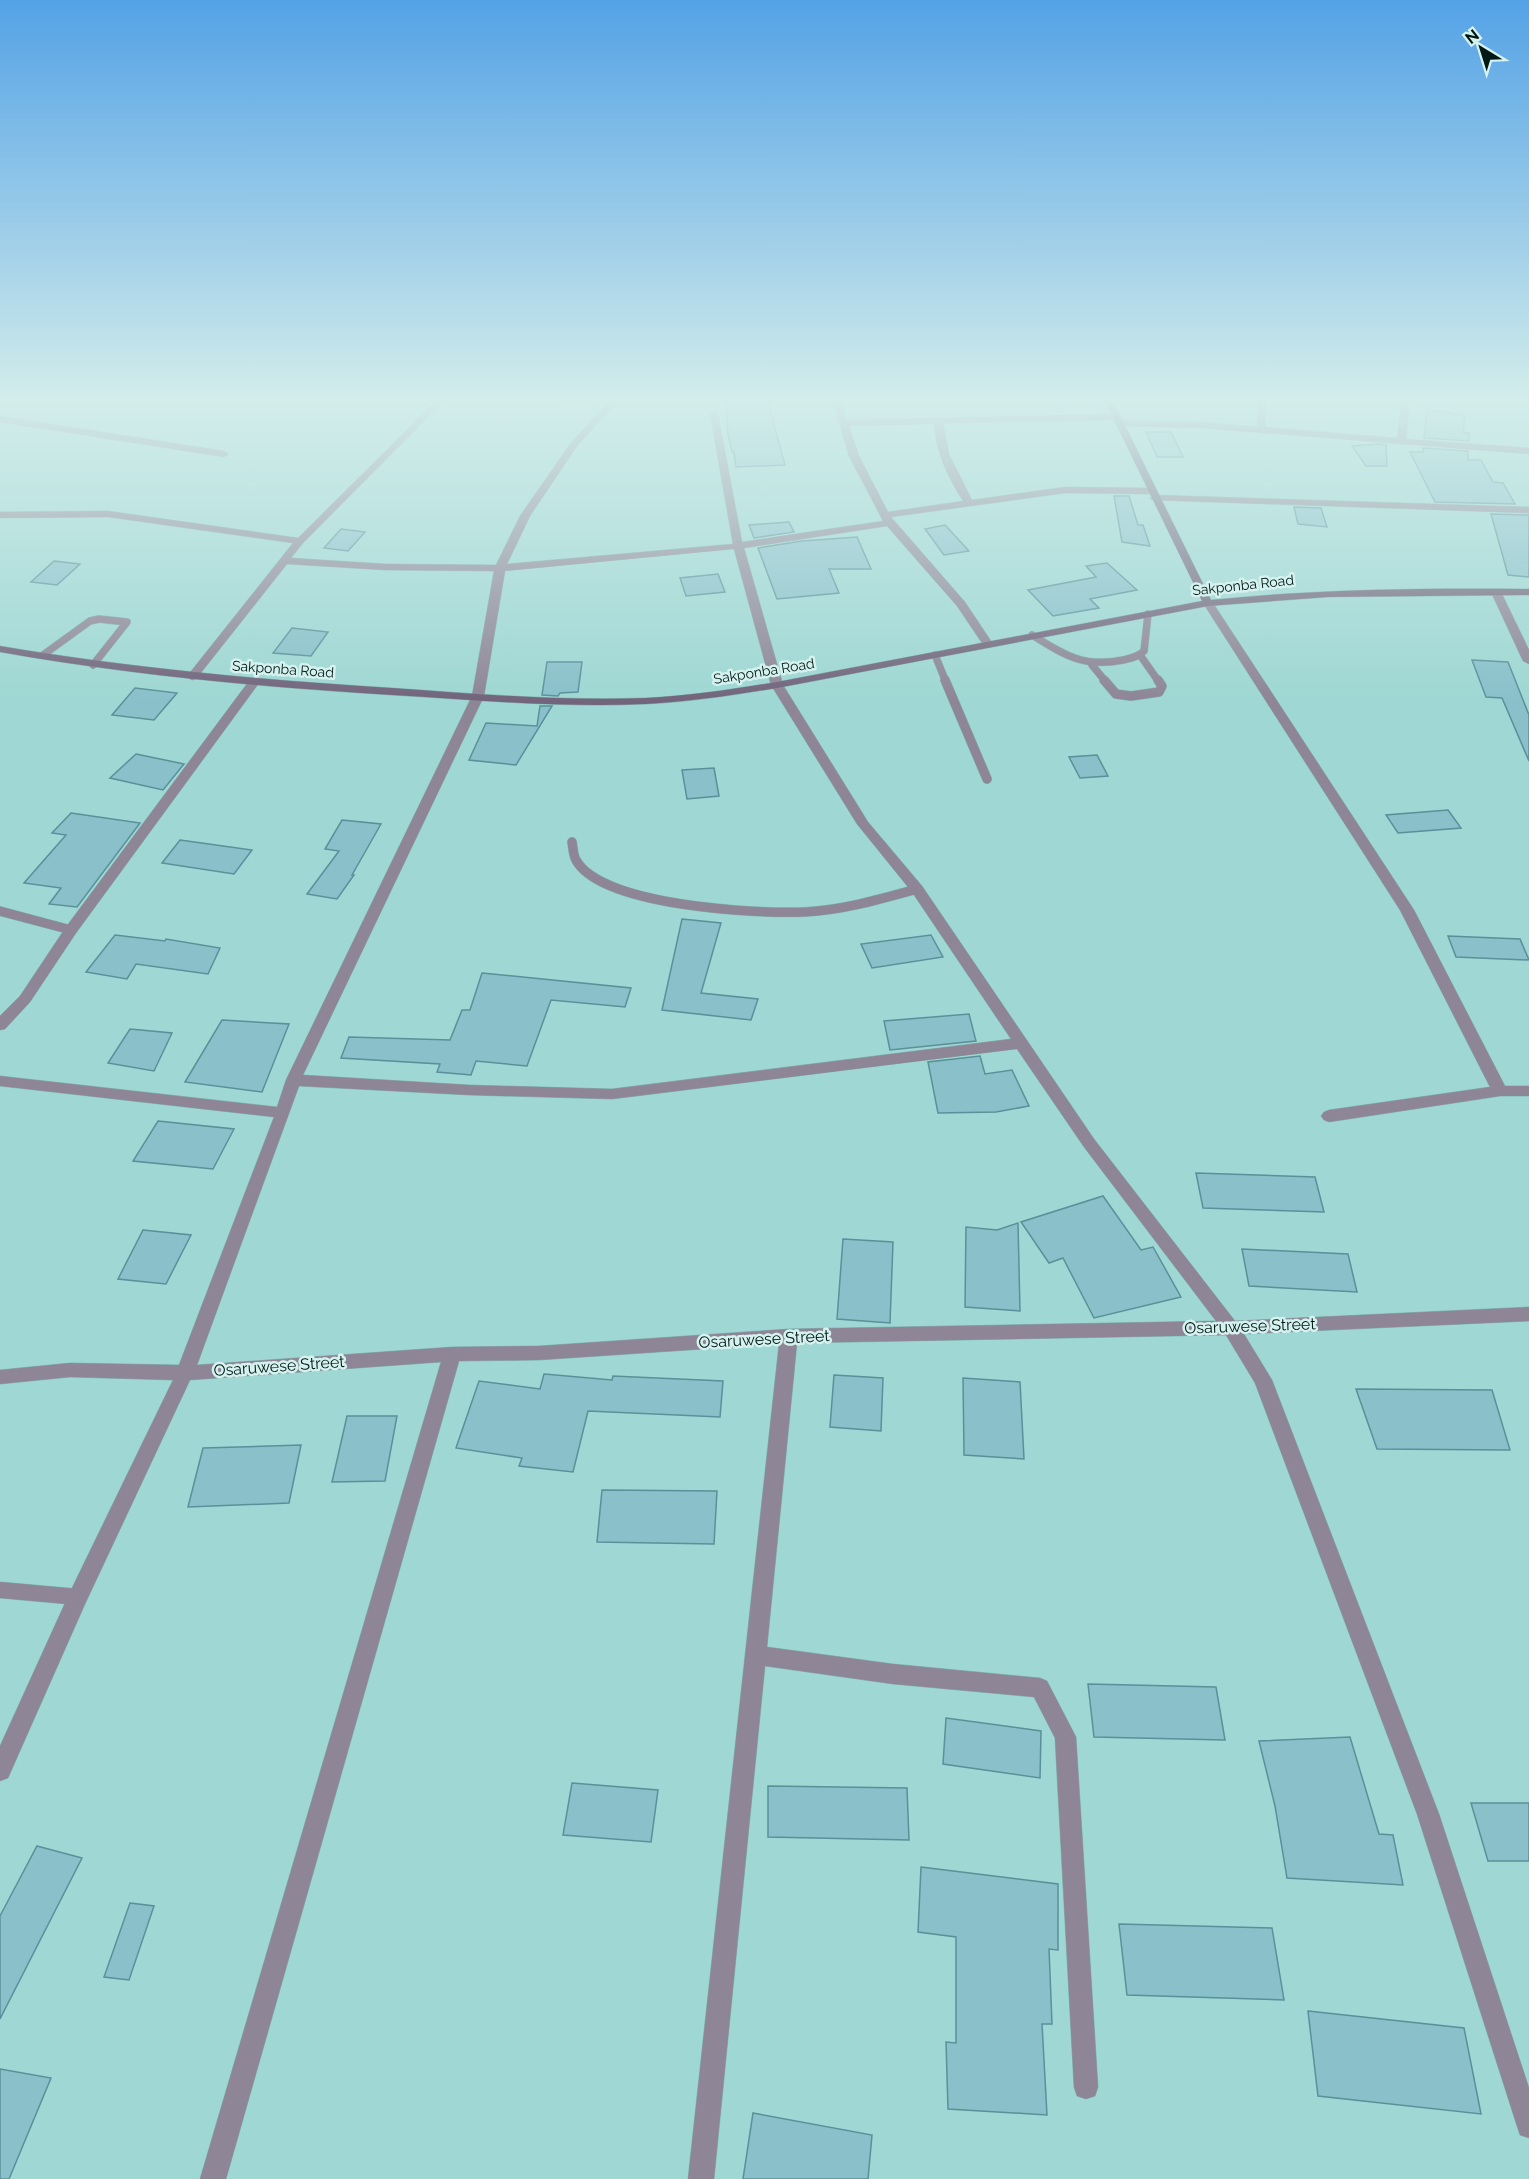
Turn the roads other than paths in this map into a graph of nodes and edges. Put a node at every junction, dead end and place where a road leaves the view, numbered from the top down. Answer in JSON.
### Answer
{"nodes":[{"id":1,"x":342,"y":499,"type":"edge"},
{"id":2,"x":537,"y":499,"type":"edge"},
{"id":3,"x":729,"y":499,"type":"edge"},
{"id":4,"x":876,"y":499,"type":"edge"},
{"id":5,"x":966,"y":499,"type":"edge"},
{"id":6,"x":1001,"y":499,"type":"edge"},
{"id":7,"x":1155,"y":499,"type":"edge"},
{"id":8,"x":1245,"y":499,"type":"edge"},
{"id":9,"x":969,"y":503,"type":"junction"},
{"id":10,"x":1529,"y":510,"type":"edge"},
{"id":11,"x":0,"y":515,"type":"edge"},
{"id":12,"x":886,"y":519,"type":"junction"},
{"id":13,"x":300,"y":541,"type":"junction"},
{"id":14,"x":738,"y":546,"type":"junction"},
{"id":15,"x":283,"y":561,"type":"junction"},
{"id":16,"x":500,"y":568,"type":"junction"},
{"id":17,"x":1496,"y":592,"type":"junction"},
{"id":18,"x":1529,"y":592,"type":"edge"},
{"id":19,"x":1208,"y":603,"type":"junction"},
{"id":20,"x":1148,"y":614,"type":"junction"},
{"id":21,"x":1032,"y":635,"type":"junction"},
{"id":22,"x":988,"y":644,"type":"junction"},
{"id":23,"x":0,"y":650,"type":"edge"},
{"id":24,"x":43,"y":655,"type":"junction"},
{"id":25,"x":935,"y":655,"type":"junction"},
{"id":26,"x":1140,"y":655,"type":"junction"},
{"id":27,"x":1529,"y":662,"type":"edge"},
{"id":28,"x":93,"y":665,"type":"junction"},
{"id":29,"x":1092,"y":665,"type":"junction"},
{"id":30,"x":192,"y":677,"type":"junction"},
{"id":31,"x":253,"y":683,"type":"junction"},
{"id":32,"x":777,"y":685,"type":"junction"},
{"id":33,"x":478,"y":696,"type":"junction"},
{"id":34,"x":987,"y":779,"type":"dead end"},
{"id":35,"x":572,"y":842,"type":"dead end"},
{"id":36,"x":916,"y":889,"type":"junction"},
{"id":37,"x":0,"y":911,"type":"edge"},
{"id":38,"x":72,"y":930,"type":"junction"},
{"id":39,"x":0,"y":1025,"type":"edge"},
{"id":40,"x":1021,"y":1043,"type":"junction"},
{"id":41,"x":293,"y":1080,"type":"junction"},
{"id":42,"x":0,"y":1081,"type":"edge"},
{"id":43,"x":1500,"y":1091,"type":"junction"},
{"id":44,"x":1529,"y":1091,"type":"edge"},
{"id":45,"x":283,"y":1113,"type":"junction"},
{"id":46,"x":1329,"y":1116,"type":"dead end"},
{"id":47,"x":1529,"y":1314,"type":"edge"},
{"id":48,"x":1231,"y":1328,"type":"junction"},
{"id":49,"x":789,"y":1336,"type":"junction"},
{"id":50,"x":452,"y":1354,"type":"junction"},
{"id":51,"x":185,"y":1373,"type":"junction"},
{"id":52,"x":0,"y":1377,"type":"edge"},
{"id":53,"x":0,"y":1590,"type":"edge"},
{"id":54,"x":78,"y":1597,"type":"junction"},
{"id":55,"x":755,"y":1655,"type":"junction"},
{"id":56,"x":0,"y":1770,"type":"edge"},
{"id":57,"x":1086,"y":2087,"type":"dead end"},
{"id":58,"x":1529,"y":2126,"type":"edge"},
{"id":59,"x":213,"y":2179,"type":"edge"},
{"id":60,"x":701,"y":2179,"type":"edge"}],
"edges":[{"from":1,"to":13,"type":"street"},
{"from":2,"to":16,"type":"street"},
{"from":3,"to":14,"type":"street"},
{"from":4,"to":12,"type":"street"},
{"from":5,"to":9,"type":"street"},
{"from":6,"to":9,"type":"street"},
{"from":7,"to":19,"type":"main road"},
{"from":8,"to":10,"type":"street"},
{"from":9,"to":12,"type":"street"},
{"from":11,"to":13,"type":"street"},
{"from":12,"to":14,"type":"street"},
{"from":12,"to":22,"type":"street"},
{"from":13,"to":15,"type":"street"},
{"from":14,"to":16,"type":"street"},
{"from":14,"to":32,"type":"street"},
{"from":15,"to":16,"type":"street"},
{"from":15,"to":30,"type":"street"},
{"from":16,"to":33,"type":"street"},
{"from":17,"to":18,"type":"main road","name":"Sakponba Road"},
{"from":17,"to":19,"type":"main road","name":"Sakponba Road"},
{"from":17,"to":27,"type":"street"},
{"from":19,"to":20,"type":"main road","name":"Sakponba Road"},
{"from":19,"to":43,"type":"street"},
{"from":20,"to":21,"type":"main road","name":"Sakponba Road"},
{"from":20,"to":26,"type":"lane"},
{"from":21,"to":22,"type":"main road","name":"Sakponba Road"},
{"from":21,"to":29,"type":"lane"},
{"from":22,"to":25,"type":"main road","name":"Sakponba Road"},
{"from":23,"to":24,"type":"main road","name":"Sakponba Road"},
{"from":24,"to":28,"type":"main road","name":"Sakponba Road"},
{"from":24,"to":28,"type":"lane"},
{"from":25,"to":32,"type":"main road","name":"Sakponba Road"},
{"from":25,"to":34,"type":"lane"},
{"from":26,"to":29,"type":"lane"},
{"from":26,"to":29,"type":"lane"},
{"from":28,"to":30,"type":"main road","name":"Sakponba Road"},
{"from":30,"to":31,"type":"main road","name":"Sakponba Road"},
{"from":31,"to":33,"type":"main road","name":"Sakponba Road"},
{"from":31,"to":38,"type":"street"},
{"from":32,"to":33,"type":"main road","name":"Sakponba Road"},
{"from":32,"to":36,"type":"street"},
{"from":33,"to":41,"type":"street"},
{"from":35,"to":36,"type":"lane"},
{"from":36,"to":40,"type":"street"},
{"from":37,"to":38,"type":"lane"},
{"from":38,"to":39,"type":"street"},
{"from":40,"to":41,"type":"street"},
{"from":40,"to":48,"type":"street"},
{"from":41,"to":45,"type":"street"},
{"from":42,"to":45,"type":"street"},
{"from":43,"to":44,"type":"street"},
{"from":43,"to":46,"type":"street"},
{"from":45,"to":51,"type":"street"},
{"from":47,"to":48,"type":"street","name":"Osaruwese Street"},
{"from":48,"to":49,"type":"street","name":"Osaruwese Street"},
{"from":48,"to":58,"type":"street"},
{"from":49,"to":50,"type":"street","name":"Osaruwese Street"},
{"from":49,"to":55,"type":"street"},
{"from":50,"to":51,"type":"street","name":"Osaruwese Street"},
{"from":50,"to":59,"type":"street"},
{"from":51,"to":52,"type":"street","name":"Osaruwese Street"},
{"from":51,"to":54,"type":"street"},
{"from":53,"to":54,"type":"lane"},
{"from":54,"to":56,"type":"street"},
{"from":55,"to":57,"type":"street"},
{"from":55,"to":60,"type":"street"}]}
